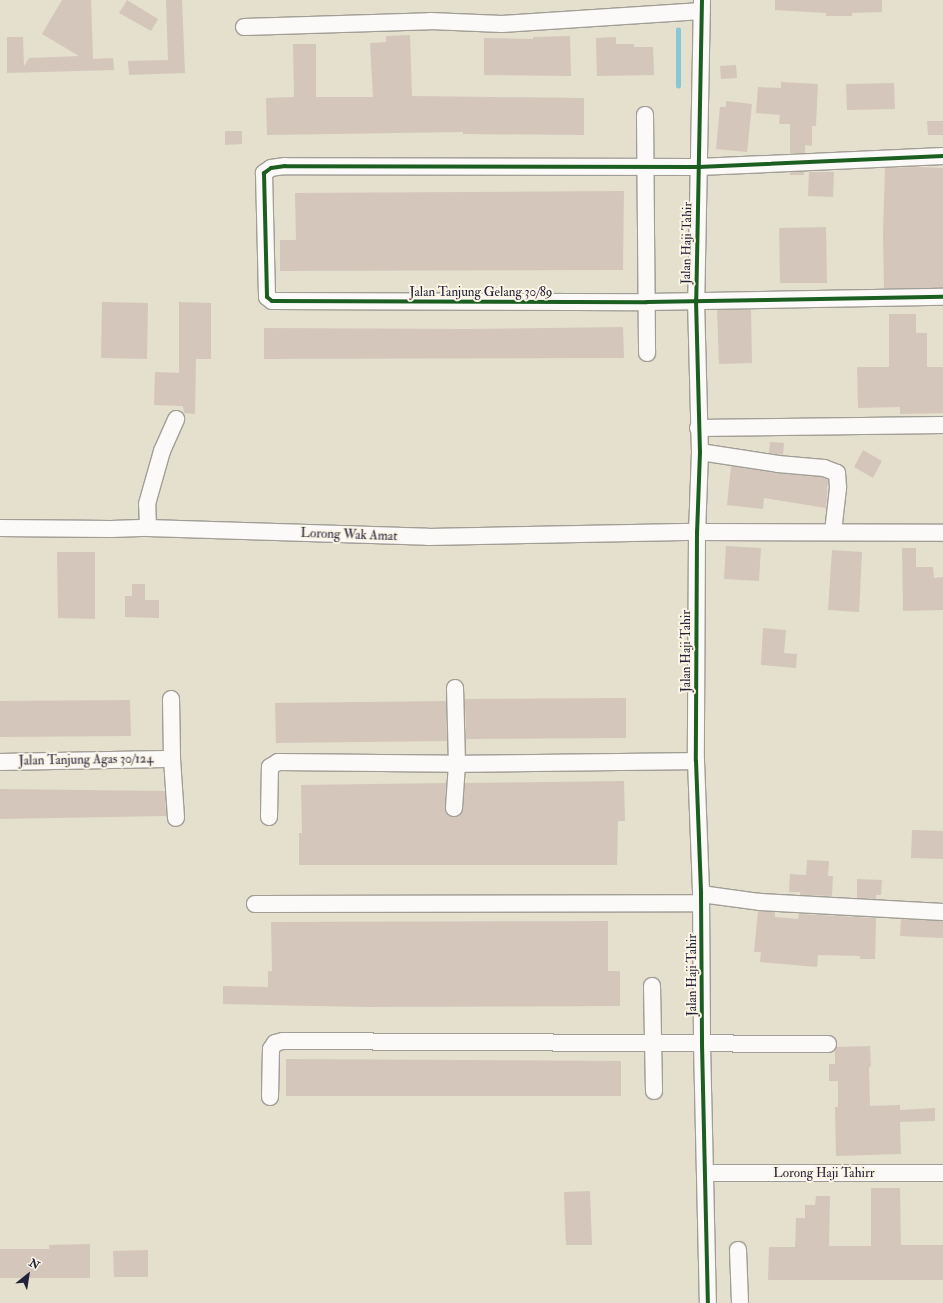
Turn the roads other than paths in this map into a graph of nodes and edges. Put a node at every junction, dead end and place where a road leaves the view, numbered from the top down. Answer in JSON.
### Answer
{"nodes":[{"id":1,"x":702,"y":6,"type":"edge"},
{"id":2,"x":244,"y":27,"type":"dead end"},
{"id":3,"x":645,"y":115,"type":"dead end"},
{"id":4,"x":943,"y":156,"type":"edge"},
{"id":5,"x":644,"y":167,"type":"junction"},
{"id":6,"x":698,"y":167,"type":"junction"},
{"id":7,"x":943,"y":297,"type":"edge"},
{"id":8,"x":696,"y":300,"type":"junction"},
{"id":9,"x":647,"y":302,"type":"junction"},
{"id":10,"x":647,"y":353,"type":"dead end"},
{"id":11,"x":176,"y":419,"type":"dead end"},
{"id":12,"x":943,"y":425,"type":"edge"},
{"id":13,"x":698,"y":428,"type":"junction"},
{"id":14,"x":700,"y":452,"type":"junction"},
{"id":15,"x":0,"y":528,"type":"edge"},
{"id":16,"x":148,"y":528,"type":"junction"},
{"id":17,"x":697,"y":532,"type":"junction"},
{"id":18,"x":833,"y":532,"type":"junction"},
{"id":19,"x":943,"y":532,"type":"edge"},
{"id":20,"x":455,"y":688,"type":"dead end"},
{"id":21,"x":171,"y":699,"type":"dead end"},
{"id":22,"x":172,"y":759,"type":"junction"},
{"id":23,"x":696,"y":761,"type":"junction"},
{"id":24,"x":0,"y":762,"type":"edge"},
{"id":25,"x":457,"y":764,"type":"junction"},
{"id":26,"x":454,"y":808,"type":"dead end"},
{"id":27,"x":269,"y":817,"type":"dead end"},
{"id":28,"x":176,"y":818,"type":"dead end"},
{"id":29,"x":701,"y":898,"type":"junction"},
{"id":30,"x":255,"y":904,"type":"dead end"},
{"id":31,"x":943,"y":912,"type":"edge"},
{"id":32,"x":652,"y":986,"type":"dead end"},
{"id":33,"x":653,"y":1044,"type":"junction"},
{"id":34,"x":702,"y":1044,"type":"junction"},
{"id":35,"x":828,"y":1044,"type":"dead end"},
{"id":36,"x":654,"y":1091,"type":"dead end"},
{"id":37,"x":270,"y":1097,"type":"dead end"},
{"id":38,"x":706,"y":1173,"type":"junction"},
{"id":39,"x":943,"y":1173,"type":"edge"},
{"id":40,"x":738,"y":1250,"type":"dead end"},
{"id":41,"x":708,"y":1303,"type":"edge"},
{"id":42,"x":740,"y":1303,"type":"edge"}],
"edges":[{"from":1,"to":2,"type":"street"},
{"from":1,"to":6,"type":"street","name":"Jalan Haji Tahir"},
{"from":3,"to":5,"type":"street"},
{"from":4,"to":6,"type":"street"},
{"from":5,"to":6,"type":"street"},
{"from":5,"to":9,"type":"street"},
{"from":5,"to":9,"type":"street","name":"Jalan Tanjung Gelang 30/89"},
{"from":6,"to":8,"type":"street","name":"Jalan Haji Tahir"},
{"from":7,"to":8,"type":"street","name":"Jalan Tanjung Gelang 30/89"},
{"from":8,"to":9,"type":"street","name":"Jalan Tanjung Gelang 30/89"},
{"from":8,"to":13,"type":"street","name":"Jalan Haji Tahir"},
{"from":9,"to":10,"type":"street"},
{"from":11,"to":16,"type":"street"},
{"from":12,"to":13,"type":"street"},
{"from":13,"to":14,"type":"street","name":"Jalan Haji Tahir"},
{"from":14,"to":17,"type":"street","name":"Jalan Haji Tahir"},
{"from":14,"to":18,"type":"street"},
{"from":15,"to":16,"type":"street","name":"Lorong Wak Amat"},
{"from":16,"to":17,"type":"street","name":"Lorong Wak Amat"},
{"from":17,"to":18,"type":"street","name":"Lorong Wak Amat"},
{"from":17,"to":23,"type":"street","name":"Jalan Haji Tahir"},
{"from":18,"to":19,"type":"street","name":"Lorong Wak Amat"},
{"from":20,"to":25,"type":"street"},
{"from":21,"to":22,"type":"street"},
{"from":22,"to":24,"type":"street","name":"Jalan Tanjung Agas 30/124"},
{"from":22,"to":28,"type":"street"},
{"from":23,"to":25,"type":"street"},
{"from":23,"to":29,"type":"street","name":"Jalan Haji Tahir"},
{"from":25,"to":26,"type":"street"},
{"from":25,"to":27,"type":"street"},
{"from":29,"to":30,"type":"street"},
{"from":29,"to":31,"type":"street"},
{"from":29,"to":34,"type":"street","name":"Jalan Haji Tahir"},
{"from":32,"to":33,"type":"street"},
{"from":33,"to":34,"type":"street"},
{"from":33,"to":36,"type":"street"},
{"from":33,"to":37,"type":"street"},
{"from":34,"to":35,"type":"street"},
{"from":34,"to":38,"type":"street","name":"Jalan Haji Tahir"},
{"from":38,"to":39,"type":"street","name":"Lorong Haji Tahirr"},
{"from":38,"to":41,"type":"street","name":"Jalan Haji Tahir"},
{"from":40,"to":42,"type":"street"}]}
